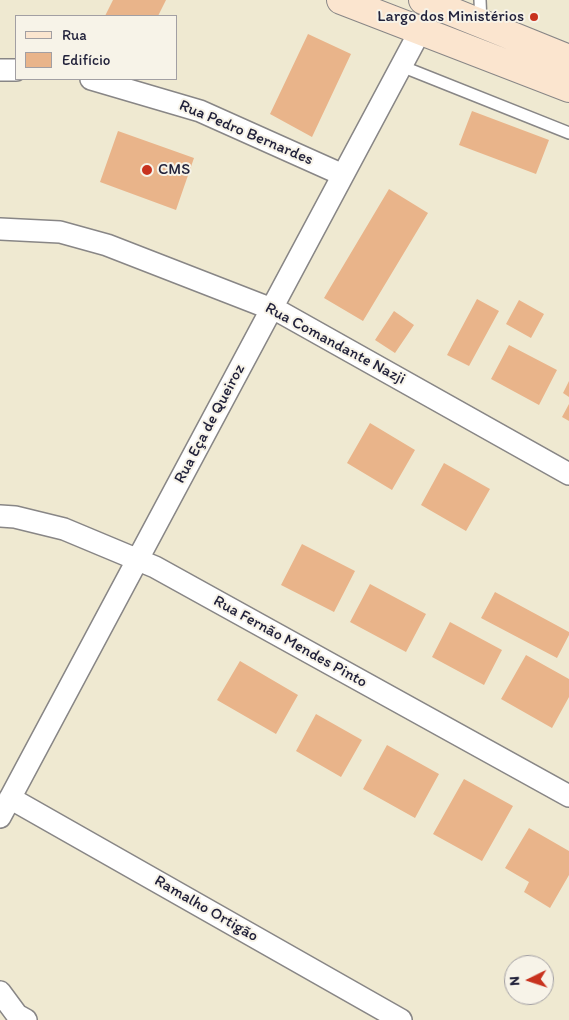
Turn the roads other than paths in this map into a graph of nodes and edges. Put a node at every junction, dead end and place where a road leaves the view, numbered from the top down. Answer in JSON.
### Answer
{"nodes":[{"id":1,"x":340,"y":0,"type":"edge"},
{"id":2,"x":423,"y":0,"type":"edge"},
{"id":3,"x":480,"y":12,"type":"edge"},
{"id":4,"x":420,"y":31,"type":"junction"},
{"id":5,"x":542,"y":48,"type":"junction"},
{"id":6,"x":569,"y":51,"type":"edge"},
{"id":7,"x":569,"y":58,"type":"edge"},
{"id":8,"x":401,"y":66,"type":"junction"},
{"id":9,"x":0,"y":70,"type":"edge"},
{"id":10,"x":15,"y":70,"type":"edge"},
{"id":11,"x":94,"y":80,"type":"edge"},
{"id":12,"x":569,"y":88,"type":"edge"},
{"id":13,"x":569,"y":133,"type":"edge"},
{"id":14,"x":344,"y":174,"type":"junction"},
{"id":15,"x":0,"y":229,"type":"edge"},
{"id":16,"x":272,"y":309,"type":"junction"},
{"id":17,"x":569,"y":474,"type":"edge"},
{"id":18,"x":0,"y":516,"type":"edge"},
{"id":19,"x":137,"y":560,"type":"junction"},
{"id":20,"x":569,"y":796,"type":"edge"},
{"id":21,"x":10,"y":798,"type":"junction"},
{"id":22,"x":0,"y":817,"type":"edge"},
{"id":23,"x":0,"y":992,"type":"edge"},
{"id":24,"x":26,"y":1020,"type":"edge"},
{"id":25,"x":401,"y":1020,"type":"edge"}],
"edges":[{"from":1,"to":4,"type":"street"},
{"from":2,"to":3,"type":"street"},
{"from":3,"to":5,"type":"street"},
{"from":4,"to":8,"type":"street","name":"Rua Eça de Queiroz"},
{"from":4,"to":12,"type":"street"},
{"from":5,"to":6,"type":"street"},
{"from":5,"to":7,"type":"street"},
{"from":8,"to":13,"type":"lane"},
{"from":8,"to":14,"type":"street","name":"Rua Eça de Queiroz"},
{"from":9,"to":10,"type":"street"},
{"from":11,"to":14,"type":"street","name":"Rua Pedro Bernardes"},
{"from":14,"to":16,"type":"street","name":"Rua Eça de Queiroz"},
{"from":15,"to":16,"type":"street","name":"Rua Comandante Nazji"},
{"from":16,"to":17,"type":"street","name":"Rua Comandante Nazji"},
{"from":16,"to":19,"type":"street","name":"Rua Eça de Queiroz"},
{"from":18,"to":19,"type":"street","name":"Rua Fernão Mendes Pinto"},
{"from":19,"to":20,"type":"street","name":"Rua Fernão Mendes Pinto"},
{"from":19,"to":21,"type":"street","name":"Rua Eça de Queiroz"},
{"from":21,"to":22,"type":"street","name":"Rua Eça de Queiroz"},
{"from":21,"to":25,"type":"street","name":"Ramalho Ortigão"},
{"from":23,"to":24,"type":"street"}]}
